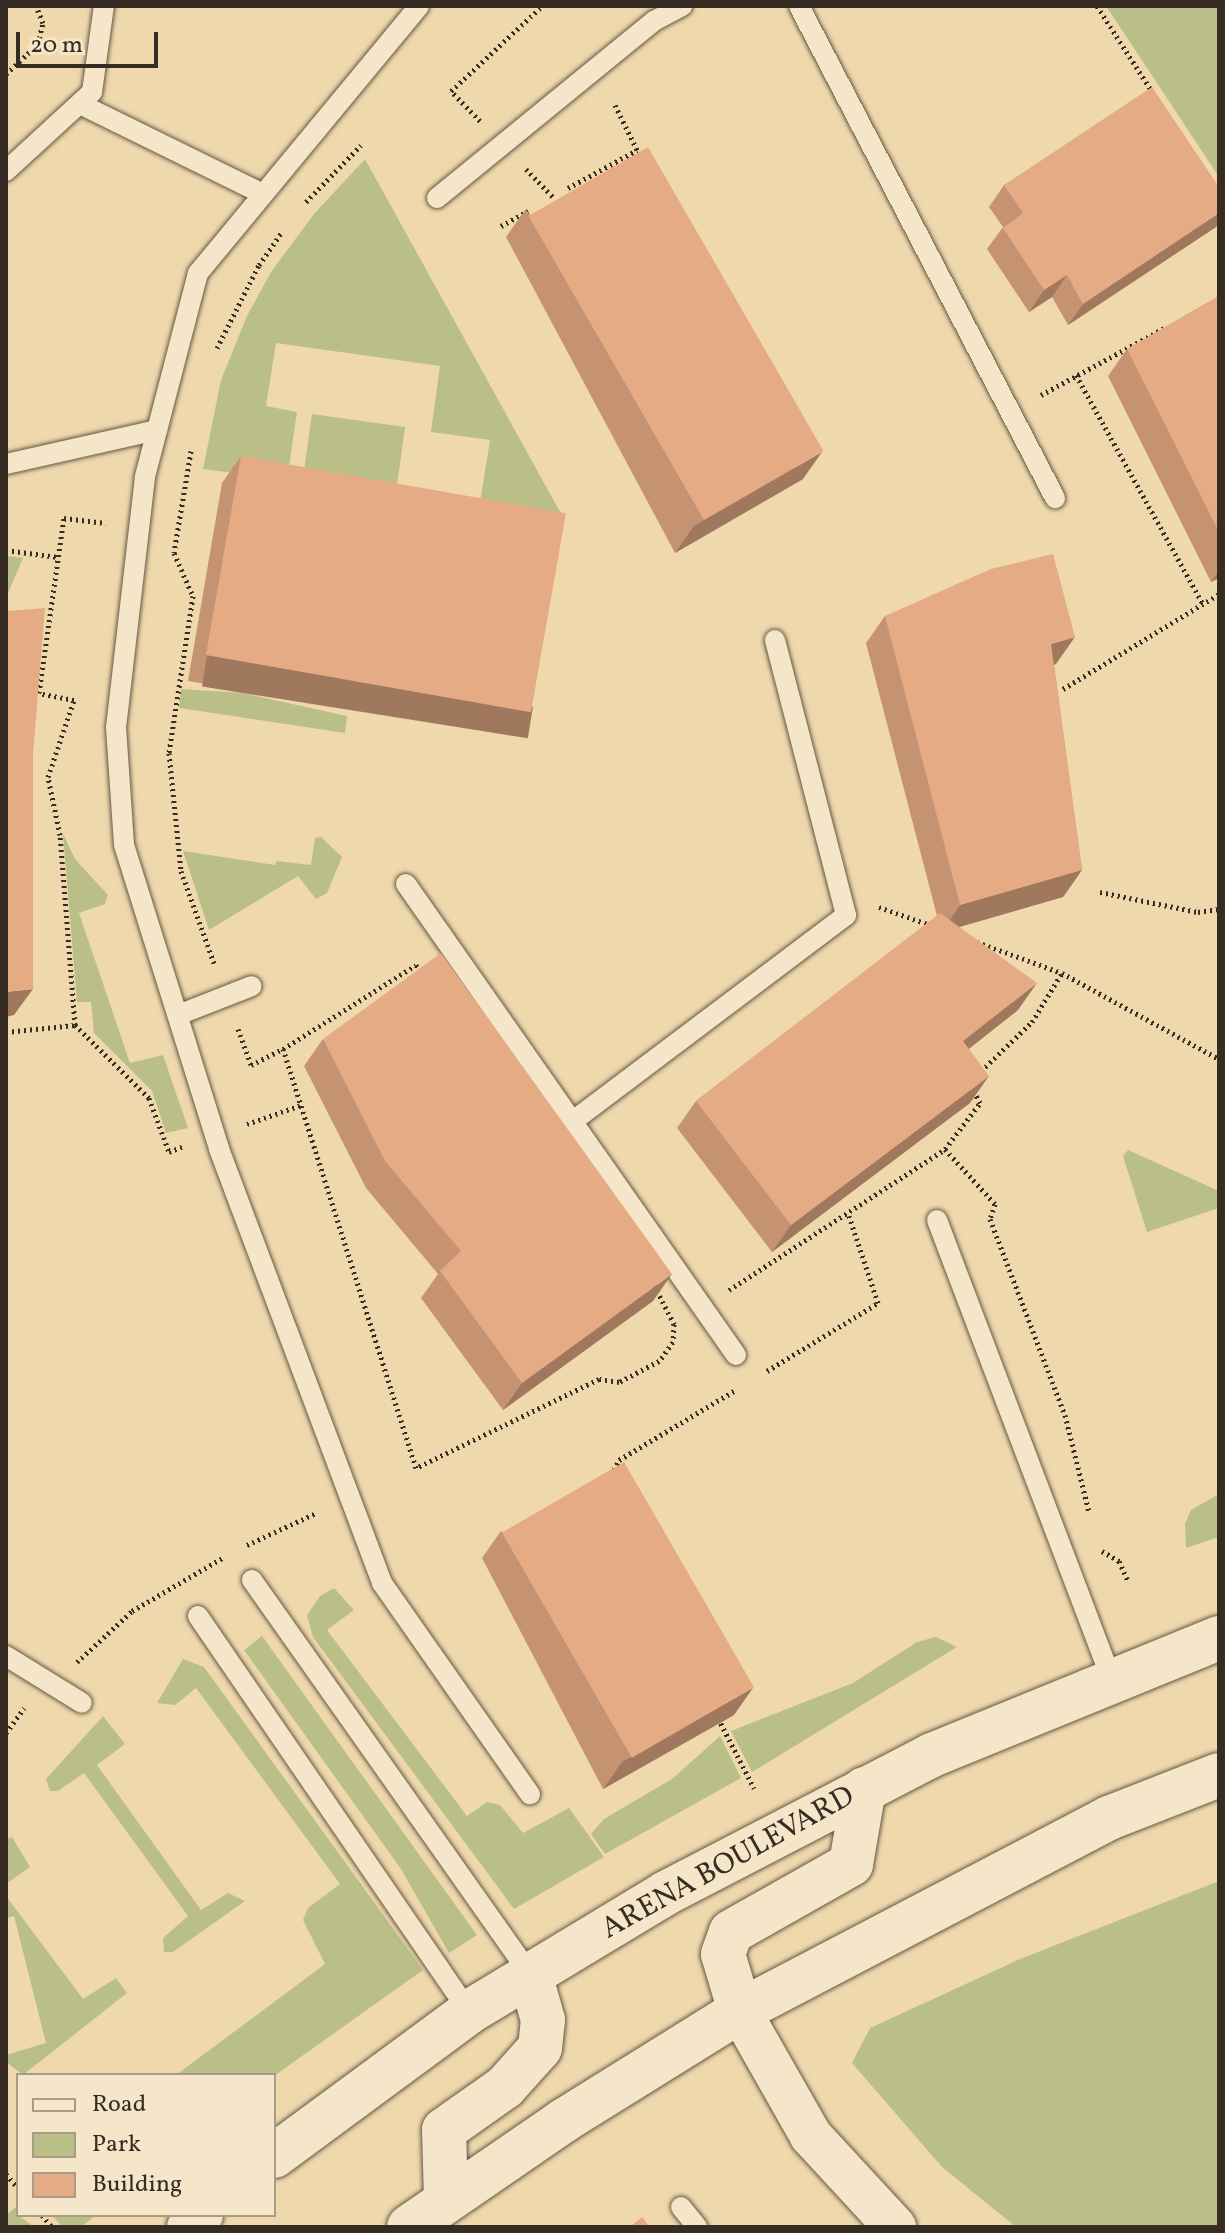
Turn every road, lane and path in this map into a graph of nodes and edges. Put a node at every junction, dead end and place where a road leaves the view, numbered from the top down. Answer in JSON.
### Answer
{"nodes":[{"id":1,"x":36,"y":6,"type":"edge"},
{"id":2,"x":104,"y":6,"type":"edge"},
{"id":3,"x":419,"y":6,"type":"edge"},
{"id":4,"x":682,"y":6,"type":"edge"},
{"id":5,"x":799,"y":6,"type":"edge"},
{"id":6,"x":1097,"y":6,"type":"edge"},
{"id":7,"x":6,"y":74,"type":"edge"},
{"id":8,"x":80,"y":104,"type":"junction"},
{"id":9,"x":615,"y":105,"type":"dead end"},
{"id":10,"x":1161,"y":107,"type":"edge"},
{"id":11,"x":361,"y":145,"type":"dead end"},
{"id":12,"x":637,"y":150,"type":"junction"},
{"id":13,"x":645,"y":164,"type":"edge"},
{"id":14,"x":6,"y":171,"type":"edge"},
{"id":15,"x":263,"y":194,"type":"junction"},
{"id":16,"x":437,"y":198,"type":"dead end"},
{"id":17,"x":299,"y":211,"type":"dead end"},
{"id":18,"x":289,"y":222,"type":"dead end"},
{"id":19,"x":501,"y":226,"type":"dead end"},
{"id":20,"x":1180,"y":319,"type":"edge"},
{"id":21,"x":212,"y":359,"type":"dead end"},
{"id":22,"x":1076,"y":375,"type":"junction"},
{"id":23,"x":1010,"y":412,"type":"junction"},
{"id":24,"x":157,"y":430,"type":"junction"},
{"id":25,"x":193,"y":438,"type":"dead end"},
{"id":26,"x":6,"y":464,"type":"edge"},
{"id":27,"x":1055,"y":498,"type":"dead end"},
{"id":28,"x":139,"y":527,"type":"junction"},
{"id":29,"x":178,"y":532,"type":"junction"},
{"id":30,"x":6,"y":550,"type":"edge"},
{"id":31,"x":58,"y":557,"type":"junction"},
{"id":32,"x":1219,"y":594,"type":"edge"},
{"id":33,"x":1202,"y":602,"type":"junction"},
{"id":34,"x":775,"y":640,"type":"dead end"},
{"id":35,"x":1063,"y":689,"type":"dead end"},
{"id":36,"x":406,"y":884,"type":"dead end"},
{"id":37,"x":1100,"y":892,"type":"dead end"},
{"id":38,"x":875,"y":905,"type":"dead end"},
{"id":39,"x":1219,"y":909,"type":"edge"},
{"id":40,"x":935,"y":927,"type":"edge"},
{"id":41,"x":965,"y":937,"type":"edge"},
{"id":42,"x":1062,"y":973,"type":"junction"},
{"id":43,"x":252,"y":986,"type":"dead end"},
{"id":44,"x":226,"y":996,"type":"junction"},
{"id":45,"x":178,"y":1015,"type":"junction"},
{"id":46,"x":75,"y":1025,"type":"junction"},
{"id":47,"x":6,"y":1032,"type":"edge"},
{"id":48,"x":283,"y":1049,"type":"junction"},
{"id":49,"x":1219,"y":1059,"type":"edge"},
{"id":50,"x":301,"y":1105,"type":"junction"},
{"id":51,"x":573,"y":1121,"type":"junction"},
{"id":52,"x":215,"y":1135,"type":"junction"},
{"id":53,"x":945,"y":1149,"type":"junction"},
{"id":54,"x":849,"y":1216,"type":"junction"},
{"id":55,"x":937,"y":1220,"type":"dead end"},
{"id":56,"x":702,"y":1306,"type":"junction"},
{"id":57,"x":674,"y":1324,"type":"junction"},
{"id":58,"x":736,"y":1355,"type":"dead end"},
{"id":59,"x":757,"y":1377,"type":"dead end"},
{"id":60,"x":743,"y":1385,"type":"dead end"},
{"id":61,"x":608,"y":1485,"type":"edge"},
{"id":62,"x":323,"y":1510,"type":"dead end"},
{"id":63,"x":1094,"y":1526,"type":"dead end"},
{"id":64,"x":1098,"y":1539,"type":"dead end"},
{"id":65,"x":242,"y":1547,"type":"dead end"},
{"id":66,"x":229,"y":1554,"type":"dead end"},
{"id":67,"x":252,"y":1580,"type":"dead end"},
{"id":68,"x":1128,"y":1581,"type":"dead end"},
{"id":69,"x":198,"y":1616,"type":"dead end"},
{"id":70,"x":1219,"y":1638,"type":"edge"},
{"id":71,"x":6,"y":1656,"type":"edge"},
{"id":72,"x":1112,"y":1680,"type":"junction"},
{"id":73,"x":52,"y":1685,"type":"junction"},
{"id":74,"x":82,"y":1703,"type":"dead end"},
{"id":75,"x":711,"y":1705,"type":"edge"},
{"id":76,"x":6,"y":1733,"type":"edge"},
{"id":77,"x":1219,"y":1775,"type":"edge"},
{"id":78,"x":754,"y":1788,"type":"dead end"},
{"id":79,"x":864,"y":1789,"type":"junction"},
{"id":80,"x":530,"y":1794,"type":"dead end"},
{"id":81,"x":530,"y":1974,"type":"junction"},
{"id":82,"x":740,"y":2011,"type":"junction"},
{"id":83,"x":469,"y":2012,"type":"junction"},
{"id":84,"x":276,"y":2155,"type":"edge"},
{"id":85,"x":446,"y":2200,"type":"junction"},
{"id":86,"x":681,"y":2207,"type":"dead end"},
{"id":87,"x":409,"y":2227,"type":"edge"},
{"id":88,"x":697,"y":2227,"type":"edge"},
{"id":89,"x":895,"y":2227,"type":"edge"}],
"edges":[{"from":1,"to":7,"type":"path"},
{"from":2,"to":8,"type":"lane"},
{"from":3,"to":15,"type":"lane"},
{"from":4,"to":16,"type":"lane"},
{"from":5,"to":23,"type":"lane"},
{"from":6,"to":10,"type":"path"},
{"from":8,"to":14,"type":"lane"},
{"from":8,"to":15,"type":"lane"},
{"from":9,"to":12,"type":"path"},
{"from":11,"to":17,"type":"path"},
{"from":12,"to":13,"type":"path"},
{"from":12,"to":19,"type":"path"},
{"from":15,"to":24,"type":"lane"},
{"from":18,"to":21,"type":"path"},
{"from":20,"to":22,"type":"path"},
{"from":22,"to":23,"type":"path"},
{"from":22,"to":33,"type":"path"},
{"from":23,"to":27,"type":"lane"},
{"from":24,"to":26,"type":"lane"},
{"from":24,"to":28,"type":"lane"},
{"from":25,"to":29,"type":"path"},
{"from":28,"to":29,"type":"path"},
{"from":28,"to":31,"type":"path"},
{"from":28,"to":45,"type":"lane"},
{"from":29,"to":44,"type":"path"},
{"from":30,"to":31,"type":"path"},
{"from":31,"to":46,"type":"path"},
{"from":32,"to":33,"type":"path"},
{"from":33,"to":35,"type":"path"},
{"from":34,"to":51,"type":"lane"},
{"from":36,"to":51,"type":"lane"},
{"from":37,"to":39,"type":"path"},
{"from":38,"to":40,"type":"path"},
{"from":41,"to":42,"type":"path"},
{"from":42,"to":49,"type":"path"},
{"from":42,"to":53,"type":"path"},
{"from":43,"to":44,"type":"lane"},
{"from":44,"to":45,"type":"lane"},
{"from":44,"to":48,"type":"path"},
{"from":45,"to":52,"type":"lane"},
{"from":46,"to":47,"type":"path"},
{"from":46,"to":52,"type":"path"},
{"from":48,"to":50,"type":"path"},
{"from":48,"to":57,"type":"path"},
{"from":50,"to":52,"type":"path"},
{"from":50,"to":57,"type":"path"},
{"from":51,"to":56,"type":"lane"},
{"from":52,"to":80,"type":"lane"},
{"from":53,"to":54,"type":"path"},
{"from":53,"to":63,"type":"path"},
{"from":54,"to":56,"type":"path"},
{"from":54,"to":59,"type":"path"},
{"from":55,"to":72,"type":"lane"},
{"from":56,"to":57,"type":"path"},
{"from":56,"to":58,"type":"lane"},
{"from":60,"to":61,"type":"path"},
{"from":62,"to":65,"type":"path"},
{"from":64,"to":68,"type":"path"},
{"from":66,"to":73,"type":"path"},
{"from":67,"to":81,"type":"lane"},
{"from":69,"to":83,"type":"lane"},
{"from":70,"to":72,"type":"main road","name":"ARENA BOULEVARD"},
{"from":71,"to":73,"type":"lane"},
{"from":72,"to":79,"type":"main road","name":"ARENA BOULEVARD"},
{"from":73,"to":74,"type":"lane"},
{"from":73,"to":76,"type":"path"},
{"from":75,"to":78,"type":"path"},
{"from":77,"to":82,"type":"main road"},
{"from":79,"to":81,"type":"main road","name":"ARENA BOULEVARD"},
{"from":79,"to":82,"type":"main road"},
{"from":81,"to":83,"type":"main road","name":"ARENA BOULEVARD"},
{"from":81,"to":85,"type":"main road"},
{"from":82,"to":85,"type":"main road"},
{"from":82,"to":89,"type":"street"},
{"from":83,"to":84,"type":"main road","name":"ARENA BOULEVARD"},
{"from":85,"to":87,"type":"main road"},
{"from":86,"to":88,"type":"lane"}]}
